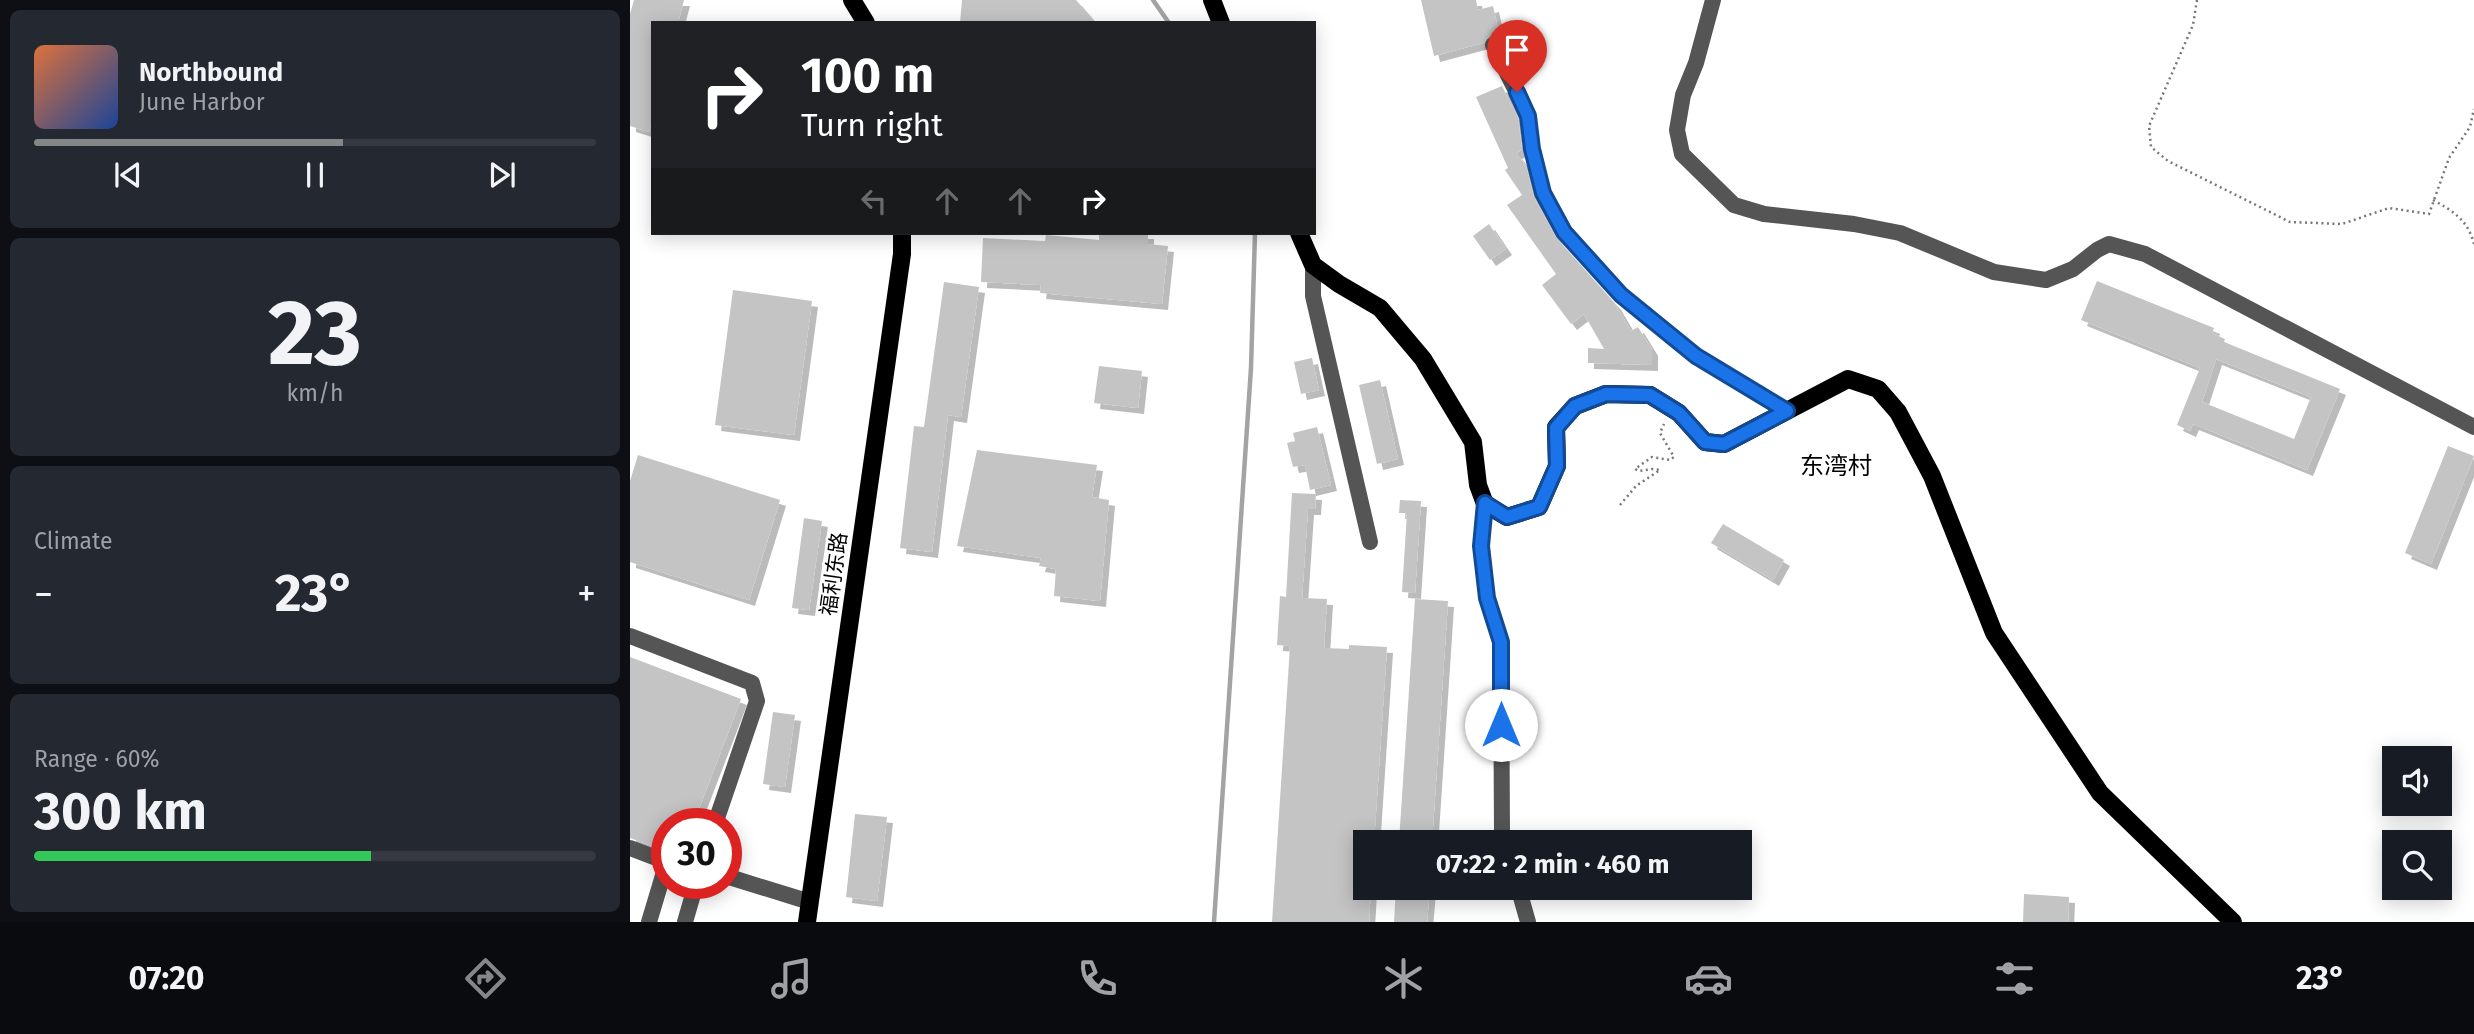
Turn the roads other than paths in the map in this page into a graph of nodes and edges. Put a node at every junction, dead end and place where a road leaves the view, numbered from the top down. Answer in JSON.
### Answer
{"nodes":[{"id":1,"x":852,"y":0,"type":"edge"},
{"id":2,"x":1212,"y":0,"type":"edge"},
{"id":3,"x":1713,"y":0,"type":"edge"},
{"id":4,"x":865,"y":21,"type":"edge"},
{"id":5,"x":1220,"y":21,"type":"edge"},
{"id":6,"x":1493,"y":45,"type":"dead end"},
{"id":7,"x":902,"y":235,"type":"edge"},
{"id":8,"x":1301,"y":235,"type":"edge"},
{"id":9,"x":1313,"y":265,"type":"junction"},
{"id":10,"x":1787,"y":411,"type":"junction"},
{"id":11,"x":2474,"y":427,"type":"edge"},
{"id":12,"x":1485,"y":503,"type":"junction"},
{"id":13,"x":1370,"y":542,"type":"dead end"},
{"id":14,"x":630,"y":636,"type":"edge"},
{"id":15,"x":720,"y":808,"type":"edge"},
{"id":16,"x":1502,"y":830,"type":"edge"},
{"id":17,"x":630,"y":848,"type":"edge"},
{"id":18,"x":742,"y":881,"type":"edge"},
{"id":19,"x":692,"y":899,"type":"edge"},
{"id":20,"x":1522,"y":900,"type":"edge"},
{"id":21,"x":810,"y":902,"type":"junction"},
{"id":22,"x":649,"y":922,"type":"edge"},
{"id":23,"x":685,"y":922,"type":"edge"},
{"id":24,"x":807,"y":922,"type":"edge"},
{"id":25,"x":1528,"y":922,"type":"edge"},
{"id":26,"x":2233,"y":922,"type":"edge"}],
"edges":[{"from":1,"to":4,"type":"main road"},
{"from":2,"to":5,"type":"main road"},
{"from":3,"to":11,"type":"street"},
{"from":6,"to":10,"type":"street"},
{"from":7,"to":21,"type":"main road","name":"福利东路"},
{"from":8,"to":9,"type":"main road"},
{"from":9,"to":12,"type":"main road"},
{"from":9,"to":13,"type":"street"},
{"from":10,"to":12,"type":"main road"},
{"from":10,"to":26,"type":"main road"},
{"from":12,"to":16,"type":"street"},
{"from":14,"to":15,"type":"street"},
{"from":17,"to":22,"type":"street"},
{"from":18,"to":21,"type":"street"},
{"from":19,"to":23,"type":"street"},
{"from":20,"to":25,"type":"street"},
{"from":21,"to":24,"type":"main road","name":"福利东路"}]}
